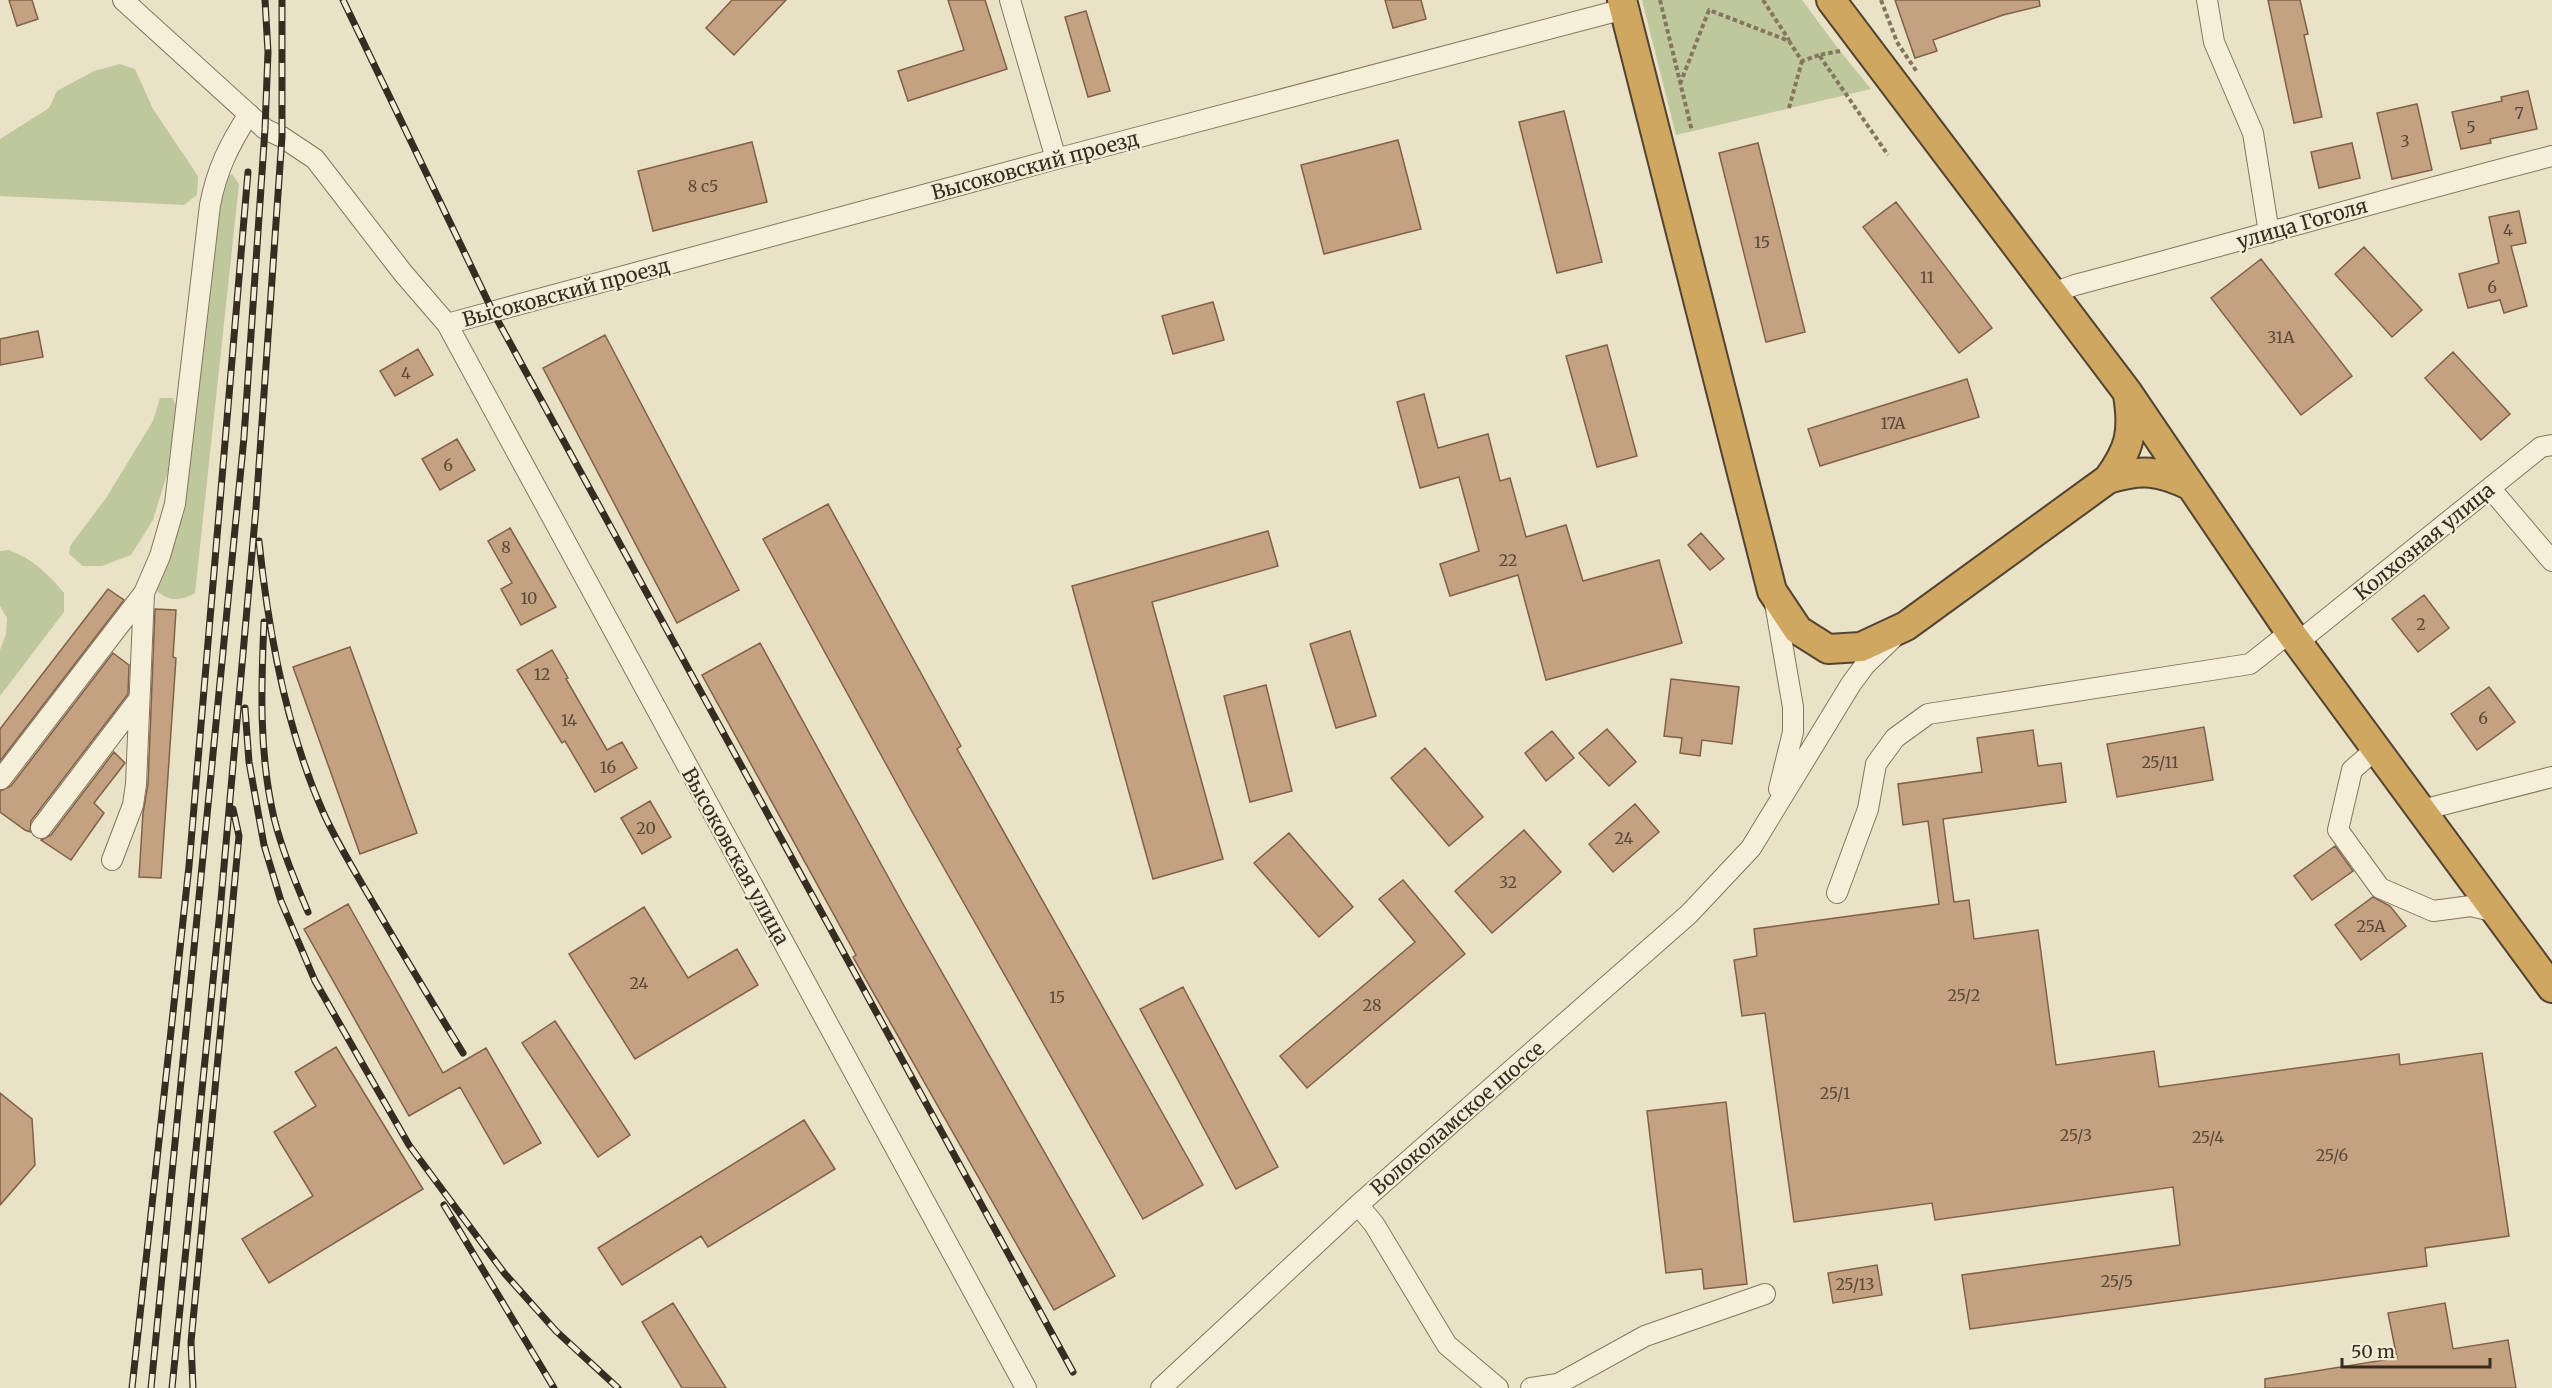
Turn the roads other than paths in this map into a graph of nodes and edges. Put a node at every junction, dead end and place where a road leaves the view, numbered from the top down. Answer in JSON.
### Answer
{"nodes":[{"id":1,"x":123,"y":0,"type":"edge"},
{"id":2,"x":1010,"y":0,"type":"edge"},
{"id":3,"x":2207,"y":0,"type":"edge"},
{"id":4,"x":1832,"y":1,"type":"edge"},
{"id":5,"x":1623,"y":5,"type":"edge"},
{"id":6,"x":249,"y":114,"type":"junction"},
{"id":7,"x":2552,"y":156,"type":"edge"},
{"id":8,"x":1056,"y":159,"type":"junction"},
{"id":9,"x":2269,"y":233,"type":"junction"},
{"id":10,"x":2056,"y":298,"type":"junction"},
{"id":11,"x":447,"y":324,"type":"junction"},
{"id":12,"x":2128,"y":393,"type":"junction"},
{"id":13,"x":2552,"y":445,"type":"edge"},
{"id":14,"x":2108,"y":479,"type":"junction"},
{"id":15,"x":2191,"y":486,"type":"junction"},
{"id":16,"x":2490,"y":488,"type":"junction"},
{"id":17,"x":2552,"y":561,"type":"edge"},
{"id":18,"x":1773,"y":591,"type":"junction"},
{"id":19,"x":144,"y":593,"type":"junction"},
{"id":20,"x":1906,"y":626,"type":"junction"},
{"id":21,"x":2294,"y":637,"type":"junction"},
{"id":22,"x":140,"y":699,"type":"junction"},
{"id":23,"x":2377,"y":748,"type":"junction"},
{"id":24,"x":2552,"y":777,"type":"edge"},
{"id":25,"x":1,"y":779,"type":"edge"},
{"id":26,"x":2422,"y":810,"type":"junction"},
{"id":27,"x":41,"y":828,"type":"dead end"},
{"id":28,"x":1751,"y":848,"type":"junction"},
{"id":29,"x":112,"y":860,"type":"dead end"},
{"id":30,"x":1837,"y":894,"type":"dead end"},
{"id":31,"x":2496,"y":912,"type":"junction"},
{"id":32,"x":2552,"y":988,"type":"edge"},
{"id":33,"x":1358,"y":1205,"type":"junction"},
{"id":34,"x":1765,"y":1294,"type":"dead end"},
{"id":35,"x":1026,"y":1388,"type":"edge"},
{"id":36,"x":1161,"y":1388,"type":"edge"},
{"id":37,"x":1498,"y":1388,"type":"edge"},
{"id":38,"x":1531,"y":1388,"type":"edge"}],
"edges":[{"from":1,"to":6,"type":"street","name":"Высоковская улица"},
{"from":2,"to":8,"type":"street"},
{"from":3,"to":9,"type":"street"},
{"from":4,"to":10,"type":"highway"},
{"from":5,"to":8,"type":"street","name":"Высоковский проезд"},
{"from":5,"to":18,"type":"highway"},
{"from":6,"to":11,"type":"street","name":"Высоковская улица"},
{"from":6,"to":19,"type":"street"},
{"from":7,"to":9,"type":"street","name":"улица Гоголя"},
{"from":8,"to":11,"type":"street","name":"Высоковский проезд"},
{"from":9,"to":10,"type":"street","name":"улица Гоголя"},
{"from":10,"to":12,"type":"highway"},
{"from":11,"to":35,"type":"street","name":"Высоковская улица"},
{"from":12,"to":14,"type":"highway"},
{"from":12,"to":15,"type":"highway"},
{"from":13,"to":16,"type":"street","name":"Колхозная улица"},
{"from":14,"to":15,"type":"highway"},
{"from":14,"to":20,"type":"highway"},
{"from":15,"to":21,"type":"highway"},
{"from":16,"to":17,"type":"street"},
{"from":16,"to":21,"type":"street","name":"Колхозная улица"},
{"from":18,"to":20,"type":"highway"},
{"from":18,"to":28,"type":"street","name":"Волоколамское шоссе"},
{"from":19,"to":22,"type":"street"},
{"from":19,"to":25,"type":"street"},
{"from":20,"to":28,"type":"street","name":"Волоколамское шоссе"},
{"from":21,"to":23,"type":"highway"},
{"from":21,"to":30,"type":"street","name":"Колхозная улица"},
{"from":22,"to":27,"type":"street"},
{"from":22,"to":29,"type":"street"},
{"from":23,"to":26,"type":"highway"},
{"from":23,"to":31,"type":"street"},
{"from":24,"to":26,"type":"street"},
{"from":26,"to":31,"type":"highway"},
{"from":28,"to":33,"type":"street","name":"Волоколамское шоссе"},
{"from":31,"to":32,"type":"highway"},
{"from":33,"to":36,"type":"street","name":"Волоколамское шоссе"},
{"from":33,"to":37,"type":"street"},
{"from":34,"to":38,"type":"street"}]}
